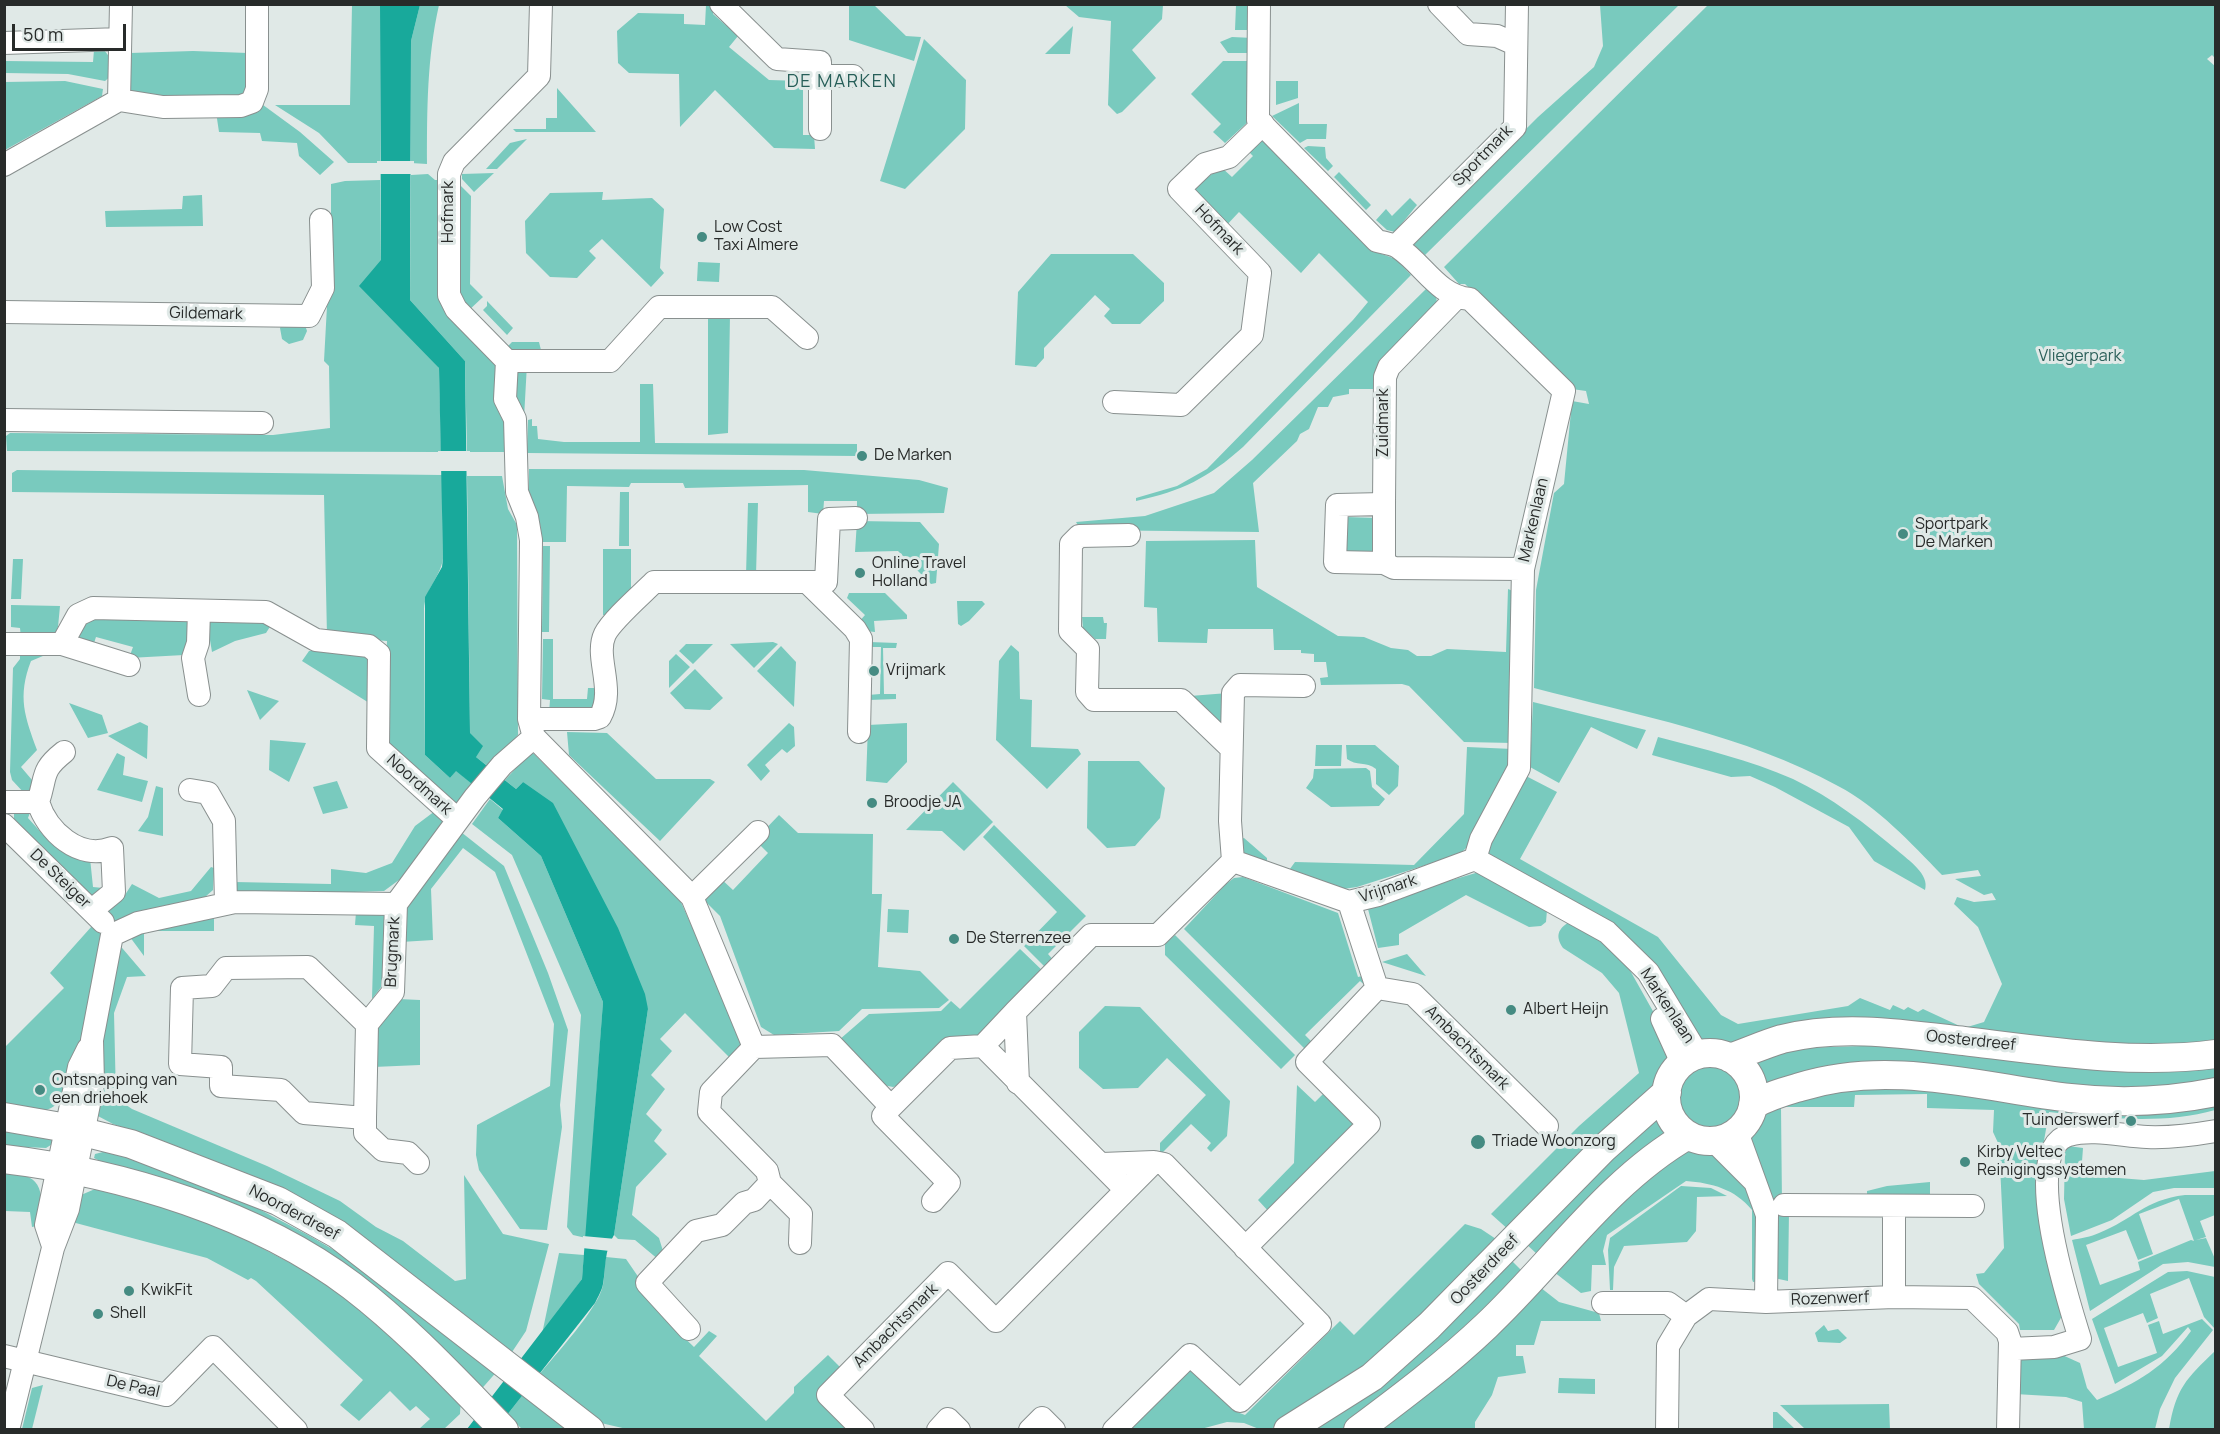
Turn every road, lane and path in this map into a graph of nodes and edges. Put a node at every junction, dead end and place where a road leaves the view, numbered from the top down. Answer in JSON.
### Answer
{"nodes":[{"id":1,"x":122,"y":4,"type":"edge"},
{"id":2,"x":257,"y":4,"type":"edge"},
{"id":3,"x":541,"y":4,"type":"edge"},
{"id":4,"x":721,"y":4,"type":"edge"},
{"id":5,"x":1259,"y":4,"type":"edge"},
{"id":6,"x":1439,"y":4,"type":"edge"},
{"id":7,"x":1517,"y":4,"type":"edge"},
{"id":8,"x":120,"y":39,"type":"junction"},
{"id":9,"x":4,"y":43,"type":"edge"},
{"id":10,"x":1515,"y":44,"type":"junction"},
{"id":11,"x":820,"y":76,"type":"junction"},
{"id":12,"x":853,"y":76,"type":"dead end"},
{"id":13,"x":118,"y":100,"type":"junction"},
{"id":14,"x":1263,"y":124,"type":"junction"},
{"id":15,"x":820,"y":129,"type":"dead end"},
{"id":16,"x":4,"y":165,"type":"edge"},
{"id":17,"x":321,"y":220,"type":"dead end"},
{"id":18,"x":1396,"y":245,"type":"junction"},
{"id":19,"x":1456,"y":298,"type":"junction"},
{"id":20,"x":4,"y":312,"type":"edge"},
{"id":21,"x":807,"y":339,"type":"dead end"},
{"id":22,"x":507,"y":361,"type":"junction"},
{"id":23,"x":1114,"y":402,"type":"dead end"},
{"id":24,"x":4,"y":420,"type":"edge"},
{"id":25,"x":262,"y":423,"type":"dead end"},
{"id":26,"x":1384,"y":504,"type":"junction"},
{"id":27,"x":856,"y":518,"type":"dead end"},
{"id":28,"x":1129,"y":535,"type":"dead end"},
{"id":29,"x":1384,"y":563,"type":"junction"},
{"id":30,"x":1523,"y":569,"type":"junction"},
{"id":31,"x":807,"y":582,"type":"junction"},
{"id":32,"x":199,"y":611,"type":"junction"},
{"id":33,"x":4,"y":644,"type":"edge"},
{"id":34,"x":62,"y":644,"type":"junction"},
{"id":35,"x":129,"y":664,"type":"dead end"},
{"id":36,"x":1304,"y":686,"type":"dead end"},
{"id":37,"x":199,"y":695,"type":"dead end"},
{"id":38,"x":531,"y":728,"type":"junction"},
{"id":39,"x":859,"y":732,"type":"dead end"},
{"id":40,"x":1231,"y":748,"type":"junction"},
{"id":41,"x":64,"y":752,"type":"dead end"},
{"id":42,"x":190,"y":790,"type":"dead end"},
{"id":43,"x":4,"y":802,"type":"edge"},
{"id":44,"x":38,"y":802,"type":"junction"},
{"id":45,"x":457,"y":819,"type":"junction"},
{"id":46,"x":4,"y":825,"type":"edge"},
{"id":47,"x":758,"y":832,"type":"dead end"},
{"id":48,"x":1475,"y":859,"type":"junction"},
{"id":49,"x":1233,"y":861,"type":"junction"},
{"id":50,"x":692,"y":897,"type":"junction"},
{"id":51,"x":1349,"y":902,"type":"junction"},
{"id":52,"x":226,"y":903,"type":"junction"},
{"id":53,"x":396,"y":904,"type":"junction"},
{"id":54,"x":92,"y":910,"type":"junction"},
{"id":55,"x":112,"y":935,"type":"junction"},
{"id":56,"x":1377,"y":988,"type":"junction"},
{"id":57,"x":1015,"y":1012,"type":"junction"},
{"id":58,"x":367,"y":1024,"type":"junction"},
{"id":59,"x":983,"y":1046,"type":"junction"},
{"id":60,"x":754,"y":1047,"type":"junction"},
{"id":61,"x":2216,"y":1054,"type":"edge"},
{"id":62,"x":1730,"y":1058,"type":"junction"},
{"id":63,"x":1690,"y":1059,"type":"junction"},
{"id":64,"x":1018,"y":1083,"type":"junction"},
{"id":65,"x":1667,"y":1092,"type":"junction"},
{"id":66,"x":2216,"y":1092,"type":"edge"},
{"id":67,"x":1753,"y":1105,"type":"junction"},
{"id":68,"x":891,"y":1107,"type":"junction"},
{"id":69,"x":4,"y":1117,"type":"edge"},
{"id":70,"x":364,"y":1118,"type":"junction"},
{"id":71,"x":1546,"y":1126,"type":"dead end"},
{"id":72,"x":75,"y":1130,"type":"junction"},
{"id":73,"x":2216,"y":1131,"type":"edge"},
{"id":74,"x":1713,"y":1136,"type":"junction"},
{"id":75,"x":4,"y":1160,"type":"edge"},
{"id":76,"x":1154,"y":1162,"type":"junction"},
{"id":77,"x":418,"y":1163,"type":"dead end"},
{"id":78,"x":1102,"y":1164,"type":"junction"},
{"id":79,"x":66,"y":1171,"type":"junction"},
{"id":80,"x":770,"y":1183,"type":"junction"},
{"id":81,"x":1125,"y":1189,"type":"junction"},
{"id":82,"x":933,"y":1201,"type":"dead end"},
{"id":83,"x":1784,"y":1205,"type":"dead end"},
{"id":84,"x":1973,"y":1206,"type":"dead end"},
{"id":85,"x":1894,"y":1207,"type":"junction"},
{"id":86,"x":800,"y":1243,"type":"dead end"},
{"id":87,"x":1245,"y":1248,"type":"junction"},
{"id":88,"x":1894,"y":1297,"type":"junction"},
{"id":89,"x":1766,"y":1302,"type":"junction"},
{"id":90,"x":1603,"y":1303,"type":"dead end"},
{"id":91,"x":1686,"y":1316,"type":"junction"},
{"id":92,"x":689,"y":1329,"type":"dead end"},
{"id":93,"x":2011,"y":1349,"type":"junction"},
{"id":94,"x":4,"y":1356,"type":"edge"},
{"id":95,"x":27,"y":1362,"type":"junction"},
{"id":96,"x":542,"y":1393,"type":"junction"},
{"id":97,"x":8,"y":1430,"type":"edge"},
{"id":98,"x":296,"y":1430,"type":"edge"},
{"id":99,"x":504,"y":1430,"type":"edge"},
{"id":100,"x":574,"y":1430,"type":"edge"},
{"id":101,"x":590,"y":1430,"type":"edge"},
{"id":102,"x":863,"y":1430,"type":"edge"},
{"id":103,"x":938,"y":1430,"type":"edge"},
{"id":104,"x":959,"y":1430,"type":"edge"},
{"id":105,"x":1030,"y":1430,"type":"edge"},
{"id":106,"x":1054,"y":1430,"type":"edge"},
{"id":107,"x":1114,"y":1430,"type":"edge"},
{"id":108,"x":1288,"y":1430,"type":"edge"},
{"id":109,"x":1358,"y":1430,"type":"edge"},
{"id":110,"x":1667,"y":1430,"type":"edge"},
{"id":111,"x":2008,"y":1430,"type":"edge"}],
"edges":[{"from":1,"to":8,"type":"street"},
{"from":2,"to":13,"type":"street"},
{"from":3,"to":22,"type":"street","name":"Hofmark"},
{"from":4,"to":11,"type":"street"},
{"from":5,"to":14,"type":"street"},
{"from":6,"to":10,"type":"street"},
{"from":7,"to":10,"type":"street","name":"Sportmark"},
{"from":8,"to":9,"type":"street"},
{"from":8,"to":13,"type":"street"},
{"from":10,"to":18,"type":"street","name":"Sportmark"},
{"from":11,"to":12,"type":"street"},
{"from":11,"to":15,"type":"street"},
{"from":13,"to":16,"type":"street"},
{"from":14,"to":18,"type":"street","name":"Markenlaan"},
{"from":14,"to":23,"type":"street","name":"Hofmark"},
{"from":17,"to":20,"type":"street","name":"Gildemark"},
{"from":18,"to":19,"type":"street","name":"Markenlaan"},
{"from":19,"to":26,"type":"street","name":"Zuidmark"},
{"from":19,"to":30,"type":"street","name":"Markenlaan"},
{"from":21,"to":22,"type":"street"},
{"from":22,"to":38,"type":"street"},
{"from":24,"to":25,"type":"street"},
{"from":26,"to":29,"type":"street","name":"Zuidmark"},
{"from":26,"to":29,"type":"street"},
{"from":27,"to":31,"type":"street"},
{"from":28,"to":40,"type":"street"},
{"from":29,"to":30,"type":"street"},
{"from":30,"to":48,"type":"street","name":"Markenlaan"},
{"from":31,"to":38,"type":"street"},
{"from":31,"to":39,"type":"street"},
{"from":32,"to":34,"type":"street","name":"Noordmark"},
{"from":32,"to":37,"type":"street"},
{"from":32,"to":45,"type":"street","name":"Noordmark"},
{"from":33,"to":34,"type":"street"},
{"from":34,"to":35,"type":"street"},
{"from":36,"to":40,"type":"street"},
{"from":38,"to":45,"type":"street"},
{"from":38,"to":50,"type":"street"},
{"from":40,"to":49,"type":"street"},
{"from":41,"to":44,"type":"street"},
{"from":42,"to":52,"type":"street"},
{"from":43,"to":44,"type":"street"},
{"from":44,"to":54,"type":"street"},
{"from":45,"to":53,"type":"street","name":"Brugmark"},
{"from":46,"to":54,"type":"street","name":"De Steiger"},
{"from":47,"to":50,"type":"street"},
{"from":48,"to":51,"type":"street","name":"Vrijmark"},
{"from":48,"to":63,"type":"street","name":"Markenlaan"},
{"from":49,"to":51,"type":"street","name":"Vrijmark"},
{"from":49,"to":57,"type":"street"},
{"from":50,"to":60,"type":"street"},
{"from":51,"to":56,"type":"street"},
{"from":52,"to":53,"type":"street"},
{"from":52,"to":55,"type":"street"},
{"from":53,"to":58,"type":"street","name":"Brugmark"},
{"from":54,"to":55,"type":"street","name":"De Steiger"},
{"from":55,"to":72,"type":"street"},
{"from":56,"to":71,"type":"street","name":"Ambachtsmark"},
{"from":56,"to":87,"type":"street"},
{"from":57,"to":59,"type":"street"},
{"from":57,"to":64,"type":"street"},
{"from":58,"to":70,"type":"street"},
{"from":58,"to":70,"type":"street"},
{"from":59,"to":64,"type":"street"},
{"from":59,"to":68,"type":"street"},
{"from":60,"to":68,"type":"street"},
{"from":60,"to":80,"type":"street"},
{"from":61,"to":62,"type":"main road","name":"Oosterdreef"},
{"from":62,"to":63,"type":"main road"},
{"from":62,"to":67,"type":"main road"},
{"from":63,"to":65,"type":"main road"},
{"from":64,"to":78,"type":"street"},
{"from":65,"to":74,"type":"main road"},
{"from":65,"to":108,"type":"main road","name":"Oosterdreef"},
{"from":66,"to":67,"type":"main road"},
{"from":67,"to":74,"type":"main road"},
{"from":68,"to":82,"type":"street"},
{"from":69,"to":72,"type":"main road","name":"Noorderdreef"},
{"from":70,"to":77,"type":"street"},
{"from":72,"to":79,"type":"street"},
{"from":72,"to":96,"type":"main road","name":"Noorderdreef"},
{"from":73,"to":93,"type":"street"},
{"from":74,"to":89,"type":"street","name":"Rozenwerf"},
{"from":74,"to":109,"type":"main road"},
{"from":75,"to":79,"type":"main road","name":"Noorderdreef"},
{"from":76,"to":78,"type":"street"},
{"from":76,"to":81,"type":"street","name":"Ambachtsmark"},
{"from":76,"to":87,"type":"street"},
{"from":78,"to":81,"type":"street"},
{"from":79,"to":95,"type":"street"},
{"from":79,"to":99,"type":"main road","name":"Noorderdreef"},
{"from":80,"to":86,"type":"street"},
{"from":80,"to":92,"type":"street"},
{"from":81,"to":102,"type":"street","name":"Ambachtsmark"},
{"from":83,"to":85,"type":"street"},
{"from":84,"to":85,"type":"street"},
{"from":85,"to":88,"type":"street","name":"Rozenwerf"},
{"from":87,"to":107,"type":"street"},
{"from":88,"to":89,"type":"street","name":"Rozenwerf"},
{"from":88,"to":93,"type":"street","name":"Rozenwerf"},
{"from":89,"to":91,"type":"street","name":"Rozenwerf"},
{"from":90,"to":91,"type":"street"},
{"from":91,"to":110,"type":"street","name":"Rozenwerf"},
{"from":93,"to":111,"type":"street","name":"Rozenwerf"},
{"from":94,"to":95,"type":"street","name":"De Paal"},
{"from":95,"to":97,"type":"street"},
{"from":95,"to":98,"type":"street","name":"De Paal"},
{"from":96,"to":100,"type":"main road","name":"Noorderdreef"},
{"from":96,"to":101,"type":"main road","name":"Noorderdreef"},
{"from":103,"to":104,"type":"street"},
{"from":105,"to":106,"type":"street"}]}
